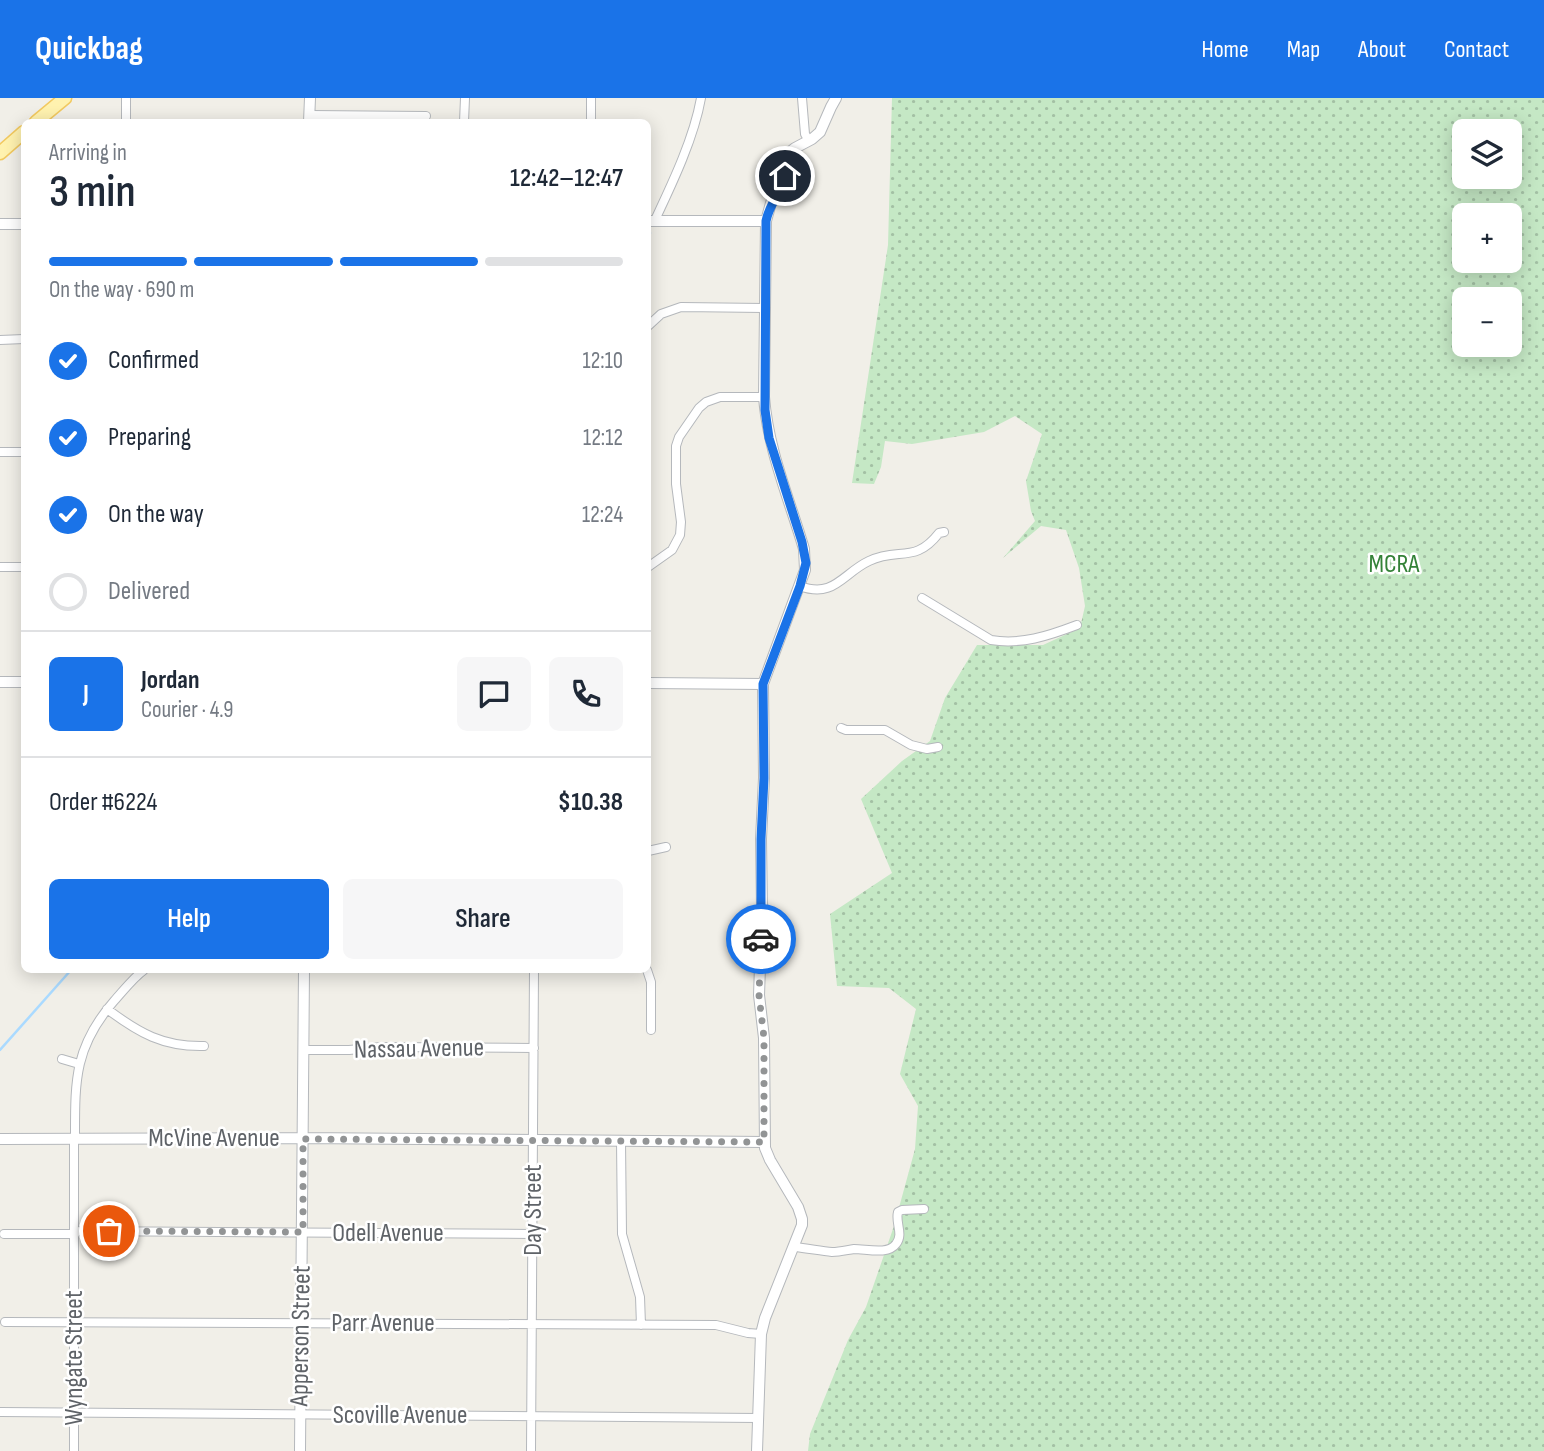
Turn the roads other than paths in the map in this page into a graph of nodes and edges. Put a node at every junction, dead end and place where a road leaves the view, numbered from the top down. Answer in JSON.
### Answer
{"nodes":[{"id":1,"x":65,"y":98,"type":"edge"},
{"id":2,"x":126,"y":98,"type":"edge"},
{"id":3,"x":310,"y":98,"type":"edge"},
{"id":4,"x":465,"y":98,"type":"edge"},
{"id":5,"x":591,"y":98,"type":"edge"},
{"id":6,"x":701,"y":98,"type":"edge"},
{"id":7,"x":802,"y":98,"type":"edge"},
{"id":8,"x":836,"y":98,"type":"edge"},
{"id":9,"x":426,"y":116,"type":"dead end"},
{"id":10,"x":40,"y":119,"type":"edge"},
{"id":11,"x":126,"y":119,"type":"edge"},
{"id":12,"x":309,"y":119,"type":"edge"},
{"id":13,"x":464,"y":119,"type":"edge"},
{"id":14,"x":591,"y":119,"type":"edge"},
{"id":15,"x":21,"y":135,"type":"edge"},
{"id":16,"x":808,"y":141,"type":"junction"},
{"id":17,"x":0,"y":153,"type":"edge"},
{"id":18,"x":651,"y":221,"type":"edge"},
{"id":19,"x":766,"y":221,"type":"junction"},
{"id":20,"x":0,"y":224,"type":"edge"},
{"id":21,"x":21,"y":224,"type":"edge"},
{"id":22,"x":765,"y":308,"type":"junction"},
{"id":23,"x":651,"y":323,"type":"edge"},
{"id":24,"x":0,"y":340,"type":"edge"},
{"id":25,"x":21,"y":340,"type":"edge"},
{"id":26,"x":764,"y":397,"type":"junction"},
{"id":27,"x":0,"y":452,"type":"edge"},
{"id":28,"x":21,"y":452,"type":"edge"},
{"id":29,"x":944,"y":532,"type":"dead end"},
{"id":30,"x":651,"y":565,"type":"edge"},
{"id":31,"x":0,"y":567,"type":"edge"},
{"id":32,"x":21,"y":567,"type":"edge"},
{"id":33,"x":800,"y":586,"type":"junction"},
{"id":34,"x":922,"y":598,"type":"dead end"},
{"id":35,"x":1077,"y":625,"type":"dead end"},
{"id":36,"x":0,"y":682,"type":"edge"},
{"id":37,"x":21,"y":682,"type":"edge"},
{"id":38,"x":651,"y":683,"type":"edge"},
{"id":39,"x":763,"y":684,"type":"junction"},
{"id":40,"x":841,"y":728,"type":"dead end"},
{"id":41,"x":937,"y":747,"type":"dead end"},
{"id":42,"x":666,"y":848,"type":"dead end"},
{"id":43,"x":651,"y":850,"type":"edge"},
{"id":44,"x":141,"y":973,"type":"edge"},
{"id":45,"x":304,"y":973,"type":"edge"},
{"id":46,"x":534,"y":973,"type":"edge"},
{"id":47,"x":648,"y":973,"type":"edge"},
{"id":48,"x":107,"y":1009,"type":"junction"},
{"id":49,"x":651,"y":1030,"type":"dead end"},
{"id":50,"x":204,"y":1046,"type":"dead end"},
{"id":51,"x":534,"y":1048,"type":"junction"},
{"id":52,"x":304,"y":1050,"type":"junction"},
{"id":53,"x":62,"y":1059,"type":"dead end"},
{"id":54,"x":79,"y":1064,"type":"junction"},
{"id":55,"x":75,"y":1138,"type":"junction"},
{"id":56,"x":0,"y":1139,"type":"edge"},
{"id":57,"x":303,"y":1139,"type":"junction"},
{"id":58,"x":533,"y":1140,"type":"junction"},
{"id":59,"x":621,"y":1141,"type":"junction"},
{"id":60,"x":764,"y":1142,"type":"junction"},
{"id":61,"x":924,"y":1209,"type":"dead end"},
{"id":62,"x":303,"y":1232,"type":"junction"},
{"id":63,"x":75,"y":1233,"type":"junction"},
{"id":64,"x":4,"y":1234,"type":"dead end"},
{"id":65,"x":533,"y":1234,"type":"junction"},
{"id":66,"x":794,"y":1247,"type":"junction"},
{"id":67,"x":5,"y":1322,"type":"dead end"},
{"id":68,"x":74,"y":1322,"type":"junction"},
{"id":69,"x":302,"y":1323,"type":"junction"},
{"id":70,"x":532,"y":1324,"type":"junction"},
{"id":71,"x":641,"y":1325,"type":"junction"},
{"id":72,"x":761,"y":1334,"type":"junction"},
{"id":73,"x":0,"y":1412,"type":"edge"},
{"id":74,"x":74,"y":1412,"type":"junction"},
{"id":75,"x":300,"y":1414,"type":"junction"},
{"id":76,"x":531,"y":1416,"type":"junction"},
{"id":77,"x":759,"y":1418,"type":"junction"},
{"id":78,"x":74,"y":1451,"type":"edge"},
{"id":79,"x":300,"y":1451,"type":"edge"},
{"id":80,"x":531,"y":1451,"type":"edge"},
{"id":81,"x":757,"y":1451,"type":"edge"}],
"edges":[{"from":1,"to":10,"type":"main road"},
{"from":2,"to":11,"type":"street"},
{"from":3,"to":12,"type":"street"},
{"from":4,"to":13,"type":"street"},
{"from":5,"to":14,"type":"street"},
{"from":6,"to":18,"type":"street"},
{"from":7,"to":16,"type":"street"},
{"from":8,"to":16,"type":"street"},
{"from":9,"to":12,"type":"street"},
{"from":15,"to":17,"type":"main road"},
{"from":16,"to":19,"type":"street"},
{"from":18,"to":19,"type":"street"},
{"from":19,"to":22,"type":"street"},
{"from":20,"to":21,"type":"street"},
{"from":22,"to":23,"type":"street"},
{"from":22,"to":26,"type":"street"},
{"from":24,"to":25,"type":"street"},
{"from":26,"to":30,"type":"street"},
{"from":26,"to":33,"type":"street"},
{"from":27,"to":28,"type":"street"},
{"from":29,"to":33,"type":"street"},
{"from":31,"to":32,"type":"street"},
{"from":33,"to":39,"type":"street"},
{"from":34,"to":35,"type":"street"},
{"from":36,"to":37,"type":"street"},
{"from":38,"to":39,"type":"street"},
{"from":39,"to":60,"type":"street"},
{"from":40,"to":41,"type":"street"},
{"from":42,"to":43,"type":"street"},
{"from":44,"to":48,"type":"street","name":"Wyngate Street"},
{"from":45,"to":52,"type":"street","name":"Apperson Street"},
{"from":46,"to":51,"type":"street","name":"Day Street"},
{"from":47,"to":49,"type":"street"},
{"from":48,"to":50,"type":"street"},
{"from":48,"to":54,"type":"street","name":"Wyngate Street"},
{"from":51,"to":52,"type":"street","name":"Nassau Avenue"},
{"from":51,"to":58,"type":"street","name":"Day Street"},
{"from":52,"to":57,"type":"street","name":"Apperson Street"},
{"from":53,"to":54,"type":"street"},
{"from":54,"to":55,"type":"street","name":"Wyngate Street"},
{"from":55,"to":56,"type":"street","name":"McVine Avenue"},
{"from":55,"to":57,"type":"street","name":"McVine Avenue"},
{"from":55,"to":63,"type":"street","name":"Wyngate Street"},
{"from":57,"to":58,"type":"street","name":"McVine Avenue"},
{"from":57,"to":62,"type":"street","name":"Apperson Street"},
{"from":58,"to":59,"type":"street","name":"McVine Avenue"},
{"from":58,"to":65,"type":"street","name":"Day Street"},
{"from":59,"to":60,"type":"street","name":"McVine Avenue"},
{"from":59,"to":71,"type":"street"},
{"from":60,"to":66,"type":"street"},
{"from":61,"to":66,"type":"street"},
{"from":62,"to":63,"type":"street","name":"Odell Avenue"},
{"from":62,"to":65,"type":"street","name":"Odell Avenue"},
{"from":62,"to":69,"type":"street","name":"Apperson Street"},
{"from":63,"to":64,"type":"street","name":"Odell Avenue"},
{"from":63,"to":68,"type":"street","name":"Wyngate Street"},
{"from":65,"to":70,"type":"street","name":"Day Street"},
{"from":66,"to":72,"type":"street"},
{"from":67,"to":68,"type":"street","name":"Parr Avenue"},
{"from":68,"to":69,"type":"street","name":"Parr Avenue"},
{"from":68,"to":74,"type":"street","name":"Wyngate Street"},
{"from":69,"to":70,"type":"street","name":"Parr Avenue"},
{"from":69,"to":75,"type":"street","name":"Apperson Street"},
{"from":70,"to":71,"type":"street","name":"Parr Avenue"},
{"from":70,"to":76,"type":"street","name":"Day Street"},
{"from":71,"to":72,"type":"street","name":"Parr Avenue"},
{"from":72,"to":77,"type":"street"},
{"from":73,"to":74,"type":"street","name":"Scoville Avenue"},
{"from":74,"to":75,"type":"street","name":"Scoville Avenue"},
{"from":74,"to":78,"type":"street","name":"Wyngate Street"},
{"from":75,"to":76,"type":"street","name":"Scoville Avenue"},
{"from":75,"to":79,"type":"street","name":"Apperson Street"},
{"from":76,"to":77,"type":"street","name":"Scoville Avenue"},
{"from":76,"to":80,"type":"street","name":"Day Street"},
{"from":77,"to":81,"type":"street"}]}
